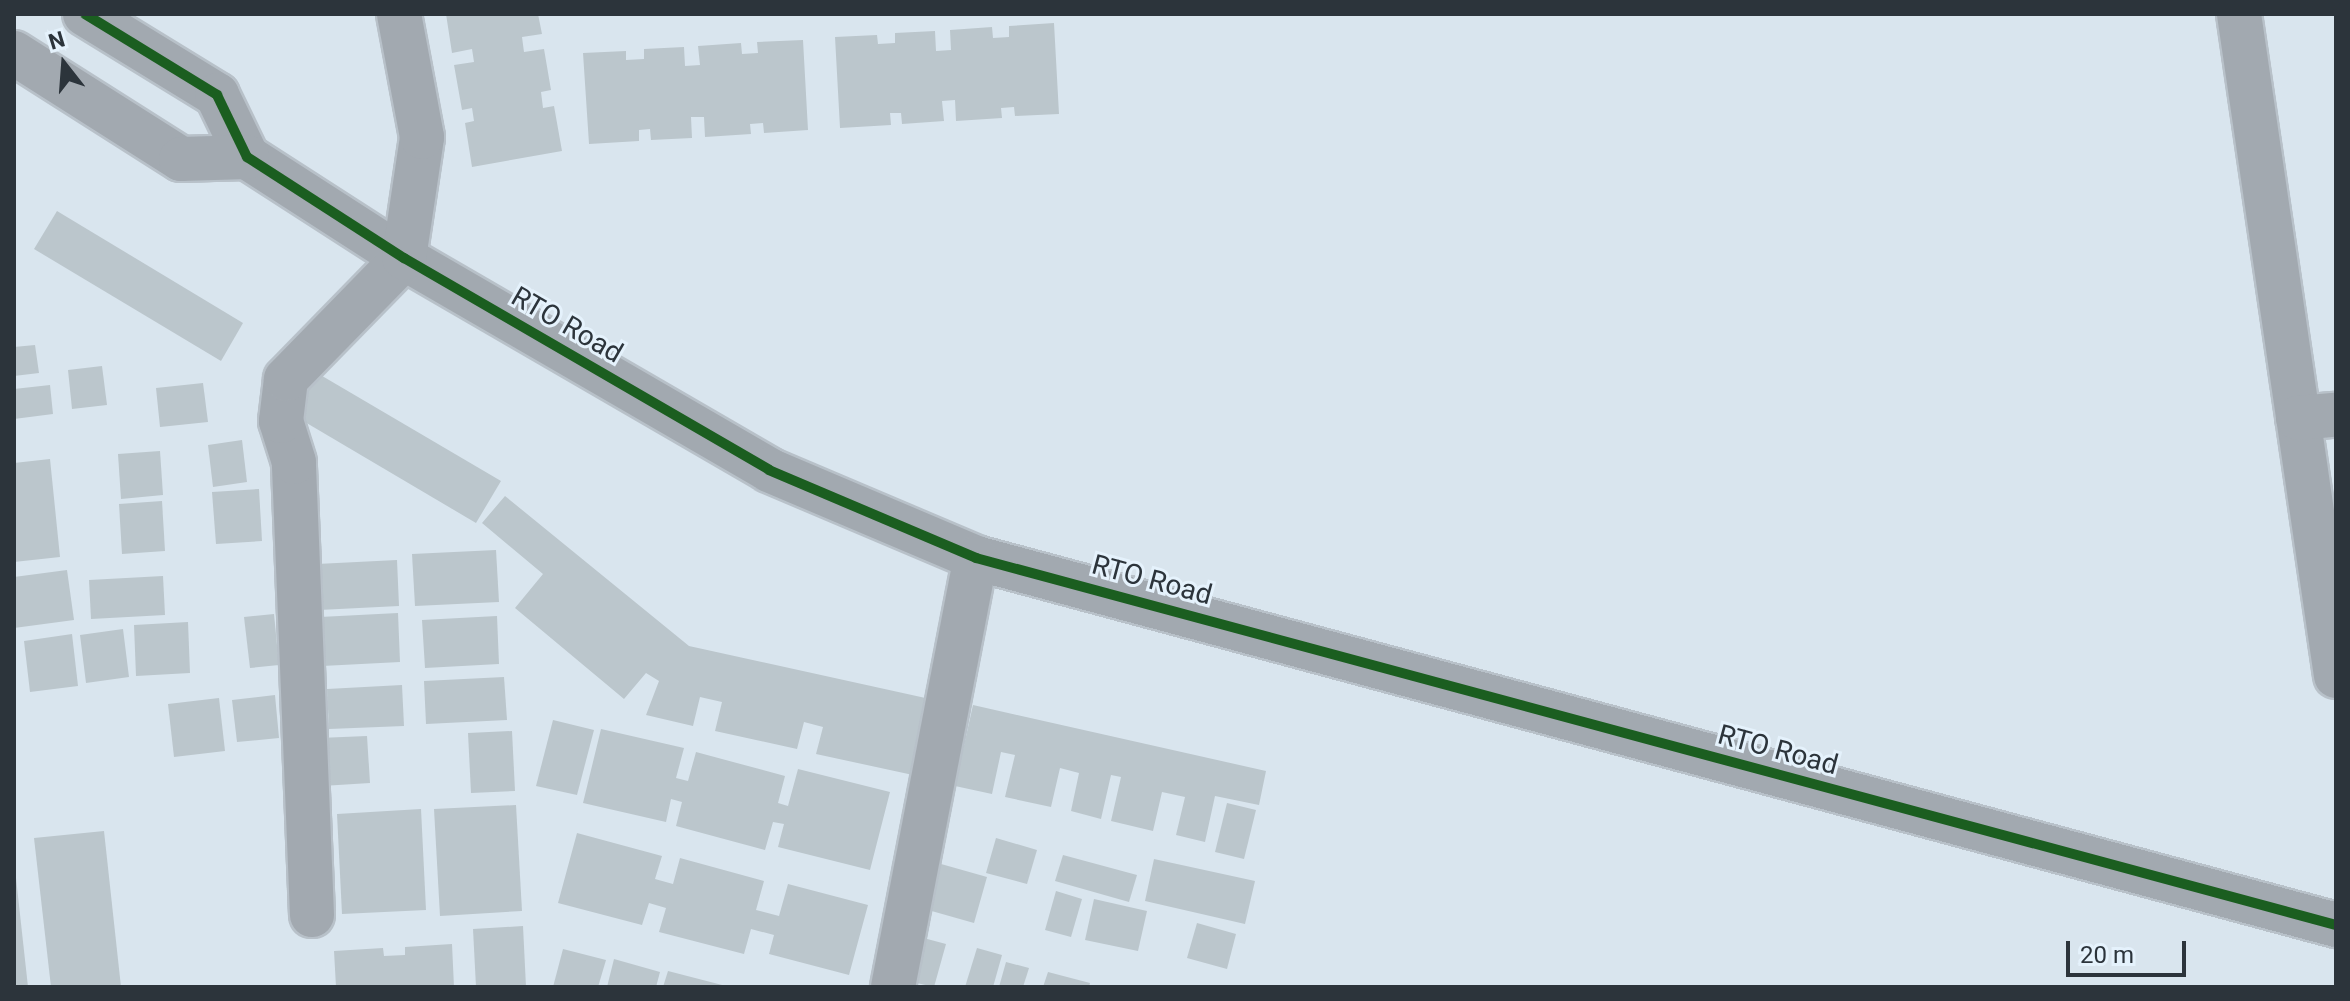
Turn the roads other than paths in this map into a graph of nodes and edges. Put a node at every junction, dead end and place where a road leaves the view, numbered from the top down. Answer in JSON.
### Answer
{"nodes":[{"id":1,"x":85,"y":14,"type":"edge"},
{"id":2,"x":399,"y":14,"type":"edge"},
{"id":3,"x":2239,"y":14,"type":"edge"},
{"id":4,"x":14,"y":53,"type":"edge"},
{"id":5,"x":247,"y":157,"type":"junction"},
{"id":6,"x":404,"y":258,"type":"junction"},
{"id":7,"x":2317,"y":416,"type":"edge"},
{"id":8,"x":976,"y":558,"type":"junction"},
{"id":9,"x":2336,"y":676,"type":"edge"},
{"id":10,"x":312,"y":915,"type":"dead end"},
{"id":11,"x":2336,"y":925,"type":"edge"},
{"id":12,"x":893,"y":987,"type":"edge"}],
"edges":[{"from":1,"to":5,"type":"street"},
{"from":2,"to":6,"type":"street"},
{"from":3,"to":7,"type":"street"},
{"from":4,"to":5,"type":"street"},
{"from":5,"to":6,"type":"street","name":"RTO Road"},
{"from":6,"to":8,"type":"street","name":"RTO Road"},
{"from":6,"to":10,"type":"street"},
{"from":7,"to":9,"type":"street"},
{"from":8,"to":11,"type":"street","name":"RTO Road"},
{"from":8,"to":12,"type":"street"}]}
